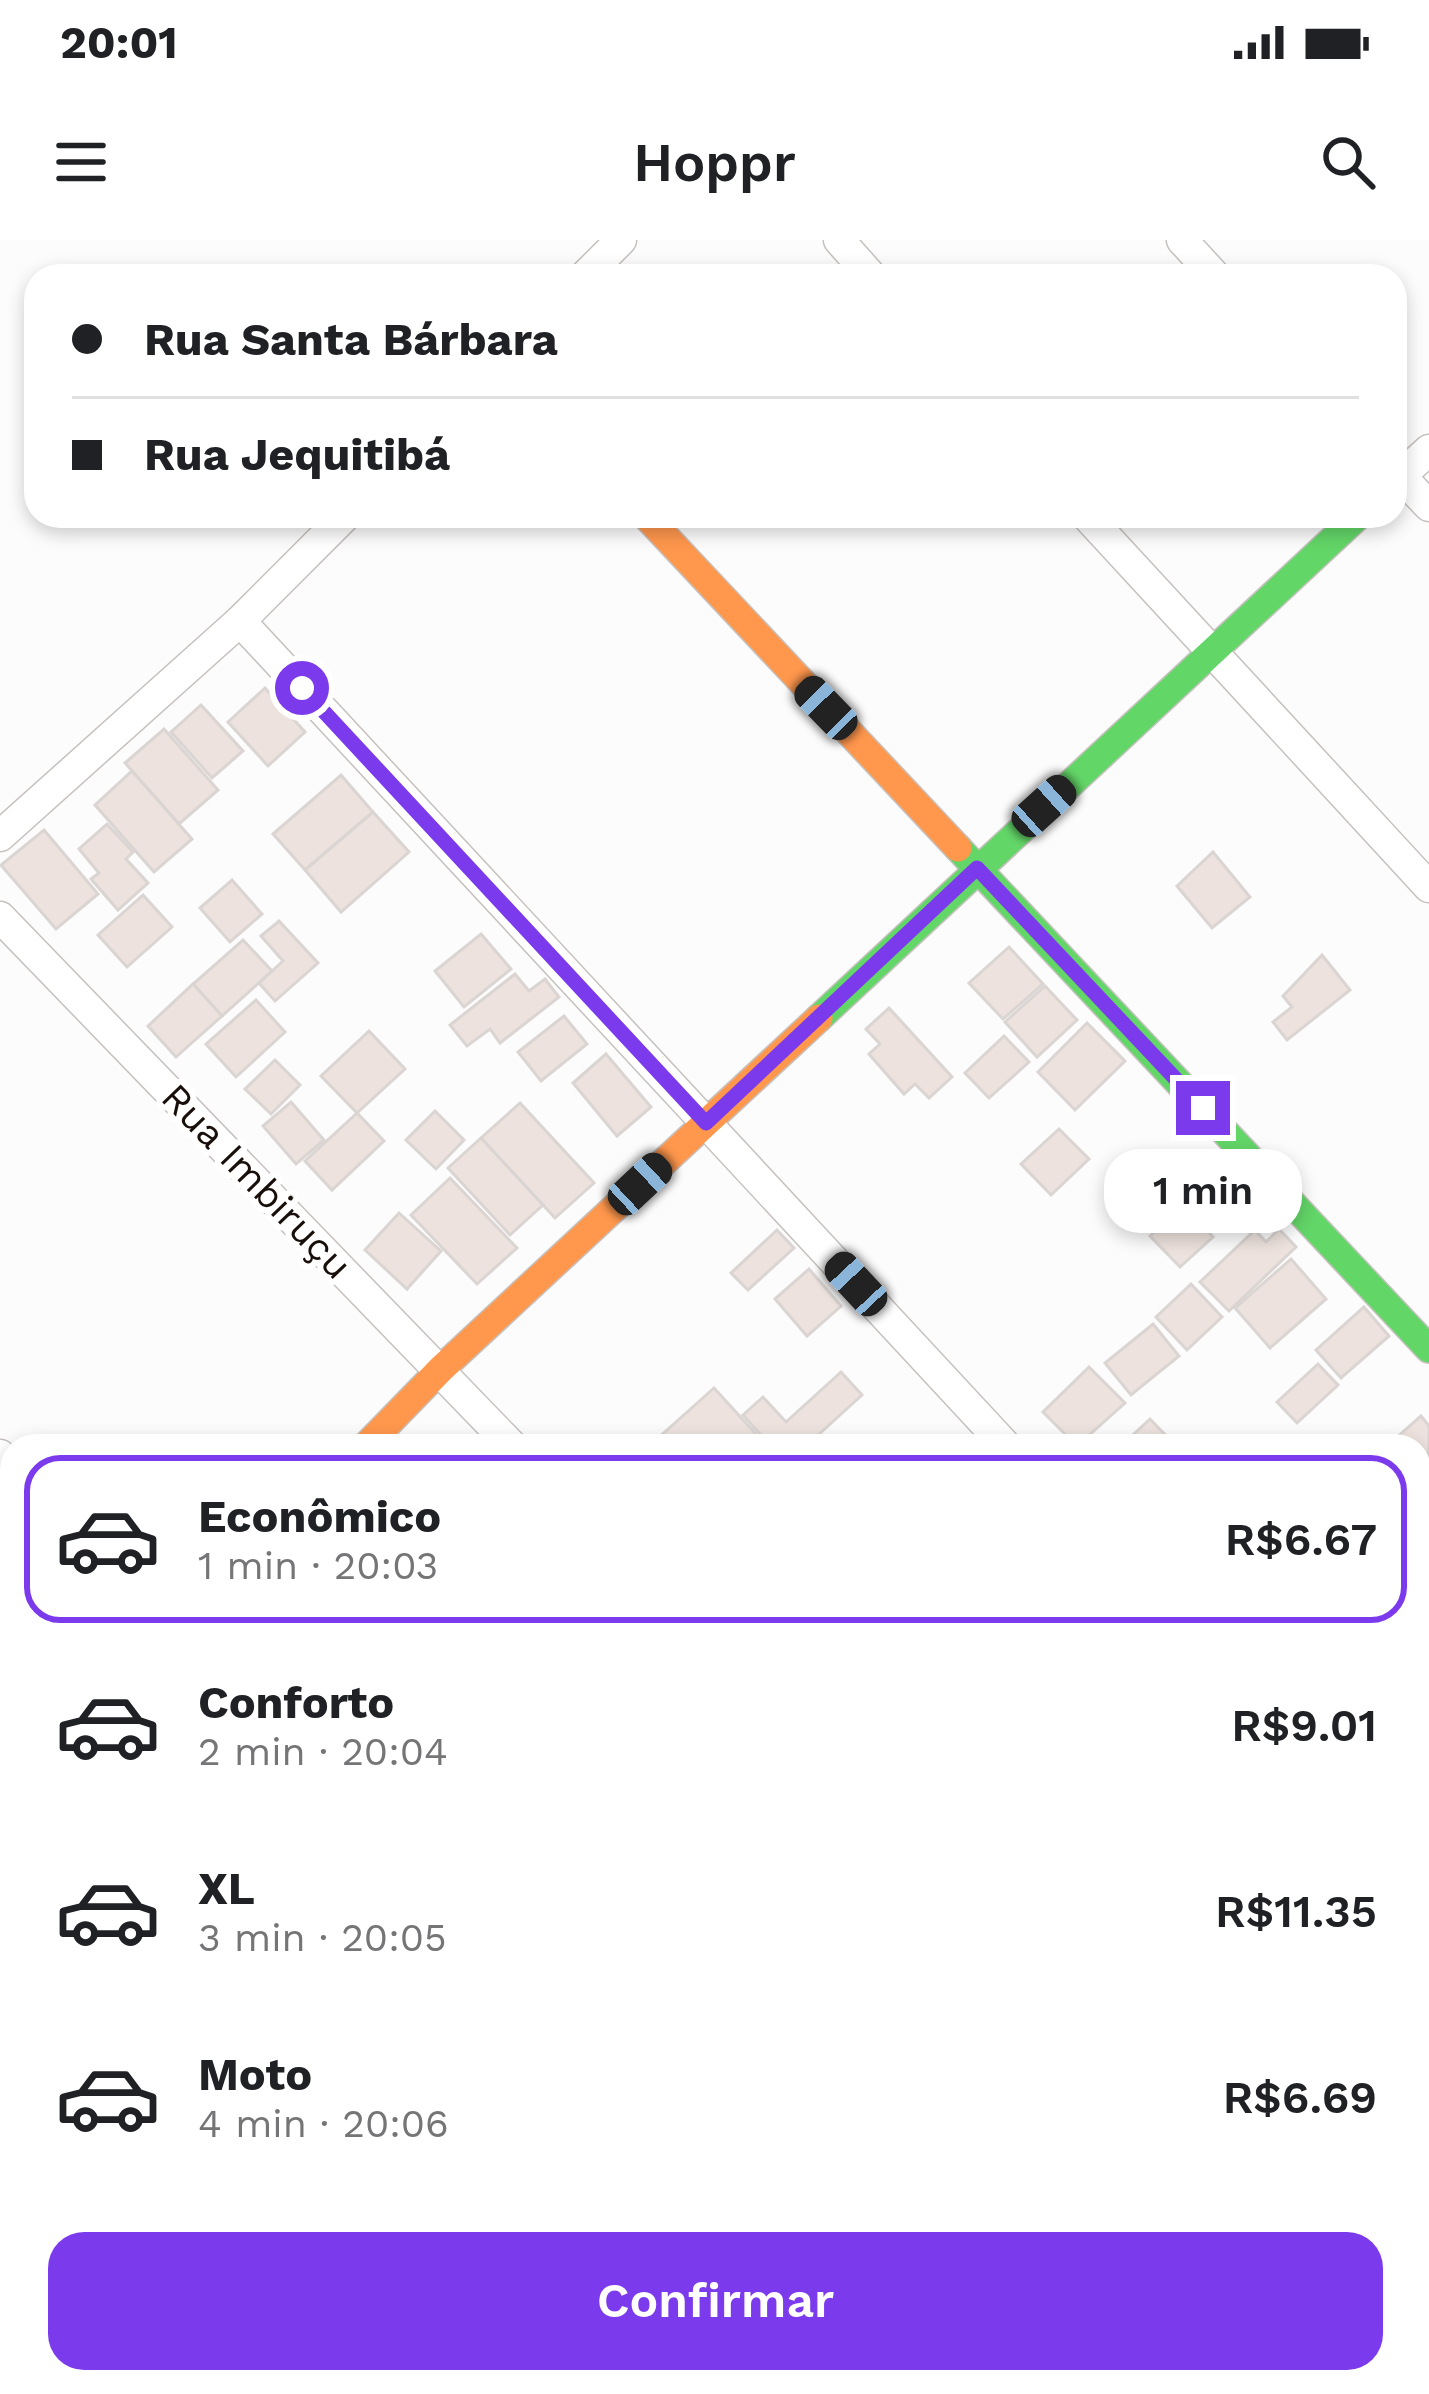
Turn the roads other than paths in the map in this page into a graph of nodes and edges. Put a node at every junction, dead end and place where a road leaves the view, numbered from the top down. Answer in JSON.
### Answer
{"nodes":[{"id":1,"x":621,"y":240,"type":"edge"},
{"id":2,"x":838,"y":240,"type":"edge"},
{"id":3,"x":1182,"y":240,"type":"edge"},
{"id":4,"x":597,"y":264,"type":"edge"},
{"id":5,"x":860,"y":264,"type":"edge"},
{"id":6,"x":1204,"y":264,"type":"edge"},
{"id":7,"x":1407,"y":485,"type":"edge"},
{"id":8,"x":1429,"y":506,"type":"edge"},
{"id":9,"x":333,"y":528,"type":"edge"},
{"id":10,"x":657,"y":528,"type":"edge"},
{"id":11,"x":1098,"y":528,"type":"edge"},
{"id":12,"x":1345,"y":528,"type":"edge"},
{"id":13,"x":239,"y":621,"type":"junction"},
{"id":14,"x":1210,"y":654,"type":"junction"},
{"id":15,"x":0,"y":836,"type":"edge"},
{"id":16,"x":977,"y":868,"type":"junction"},
{"id":17,"x":1429,"y":887,"type":"edge"},
{"id":18,"x":0,"y":917,"type":"edge"},
{"id":19,"x":706,"y":1123,"type":"junction"},
{"id":20,"x":1429,"y":1349,"type":"edge"},
{"id":21,"x":441,"y":1369,"type":"junction"},
{"id":22,"x":378,"y":1434,"type":"edge"},
{"id":23,"x":501,"y":1434,"type":"edge"},
{"id":24,"x":995,"y":1434,"type":"edge"}],
"edges":[{"from":1,"to":4,"type":"street"},
{"from":2,"to":5,"type":"street"},
{"from":3,"to":6,"type":"street"},
{"from":7,"to":8,"type":"street"},
{"from":9,"to":13,"type":"street"},
{"from":10,"to":16,"type":"street"},
{"from":11,"to":14,"type":"street"},
{"from":12,"to":14,"type":"street"},
{"from":13,"to":15,"type":"street"},
{"from":13,"to":19,"type":"street"},
{"from":14,"to":16,"type":"street"},
{"from":14,"to":17,"type":"street"},
{"from":16,"to":19,"type":"street"},
{"from":16,"to":20,"type":"street"},
{"from":18,"to":21,"type":"street","name":"Rua Imbiruçu"},
{"from":19,"to":21,"type":"street"},
{"from":19,"to":24,"type":"street"},
{"from":21,"to":22,"type":"street"},
{"from":21,"to":23,"type":"street","name":"Rua Imbiruçu"}]}
